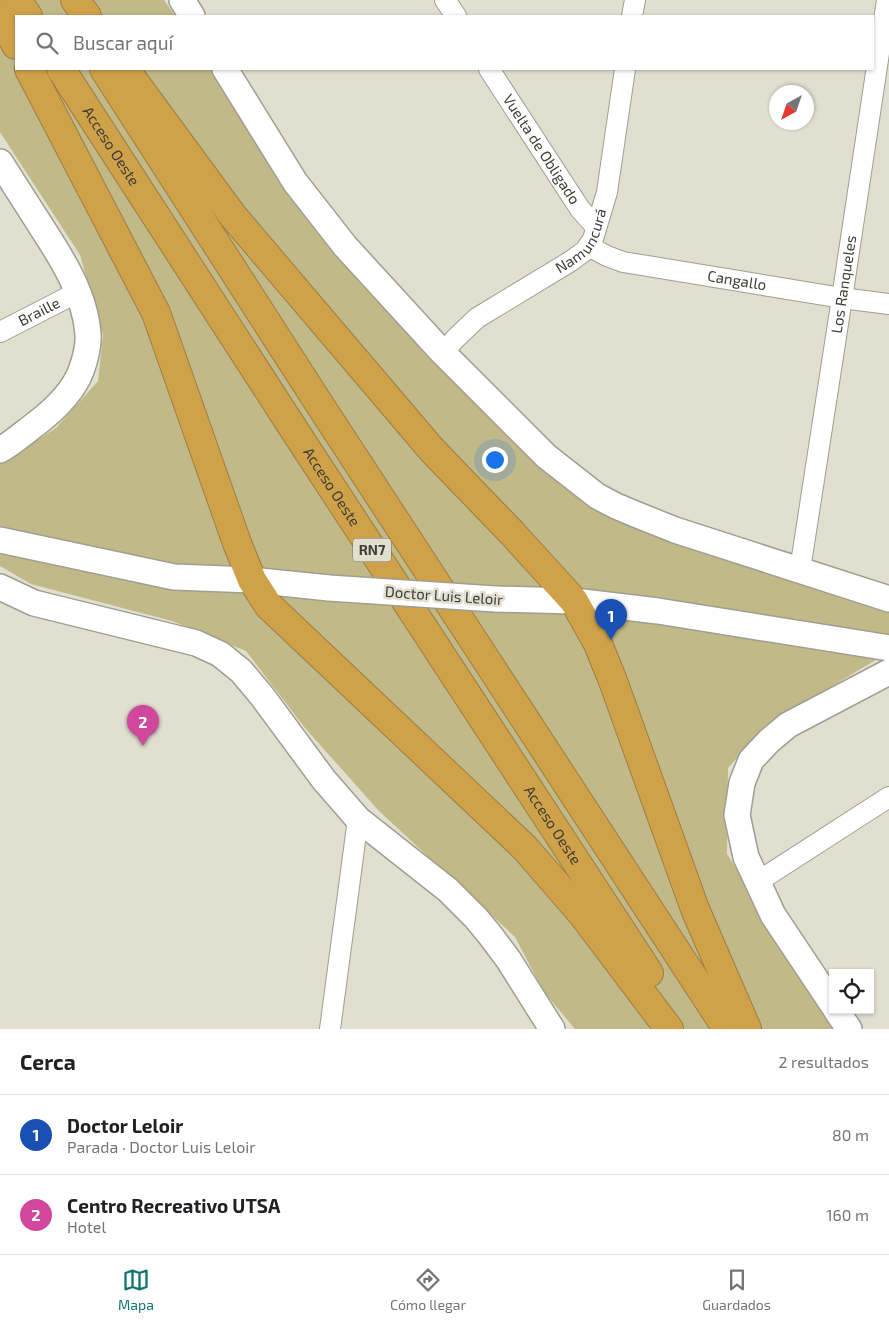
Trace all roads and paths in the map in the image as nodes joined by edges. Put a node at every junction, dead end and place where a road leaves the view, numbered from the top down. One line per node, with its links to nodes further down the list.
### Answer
1 (17, 0): 9 (highway)
2 (60, 0): 10 (highway)
3 (75, 0): 11 (highway)
4 (182, 0): 12 (street)
5 (445, 0): 13 (street)
6 (635, 0): 14 (street)
7 (887, 0): 27 (street, Los Ranqueles)
8 (0, 14): 15 (highway)
9 (27, 15)
10 (69, 15)
11 (86, 15)
12 (191, 15)
13 (455, 15)
14 (632, 15)
15 (15, 43)
16 (30, 70): 34 (highway)
17 (63, 70): 48 (highway, Acceso Oeste / RN7)
18 (105, 70): 49 (highway, RN7)
19 (127, 70): 37 (highway)
20 (226, 70): 30 (street)
21 (491, 70): 24 (street, Vuelta de Obligado)
22 (625, 70): 24 (street, Namuncurá)
23 (0, 162): 26 (street)
24 (596, 227): 25 (street, Namuncurá)
25 (588, 246): 27 (street, Cangallo); 30 (street, Namuncurá)
26 (78, 292): 29 (street, Braille); 31 (street)
27 (842, 298): 28 (street, Cangallo); 33 (street, Los Ranqueles)
28 (889, 304)
29 (0, 332)
30 (443, 353): 33 (street)
31 (0, 450)
32 (0, 540): 34 (street, Doctor Luis Leloir)
33 (800, 570): 36 (street)
34 (252, 580): 37 (street, Doctor Luis Leloir, bridge); 47 (highway)
35 (0, 587): 41 (street)
36 (889, 599)
37 (574, 601): 38 (street, Doctor Luis Leloir); 50 (highway)
38 (889, 648)
39 (889, 672): 42 (street)
40 (889, 797): 42 (street)
41 (358, 819): 45 (street); 46 (street)
42 (757, 882): 43 (street)
43 (829, 999)
44 (839, 1014): 51 (street)
45 (330, 1029)
46 (552, 1029)
47 (669, 1029)
48 (685, 1029)
49 (728, 1029)
50 (747, 1029)
51 (849, 1029)

